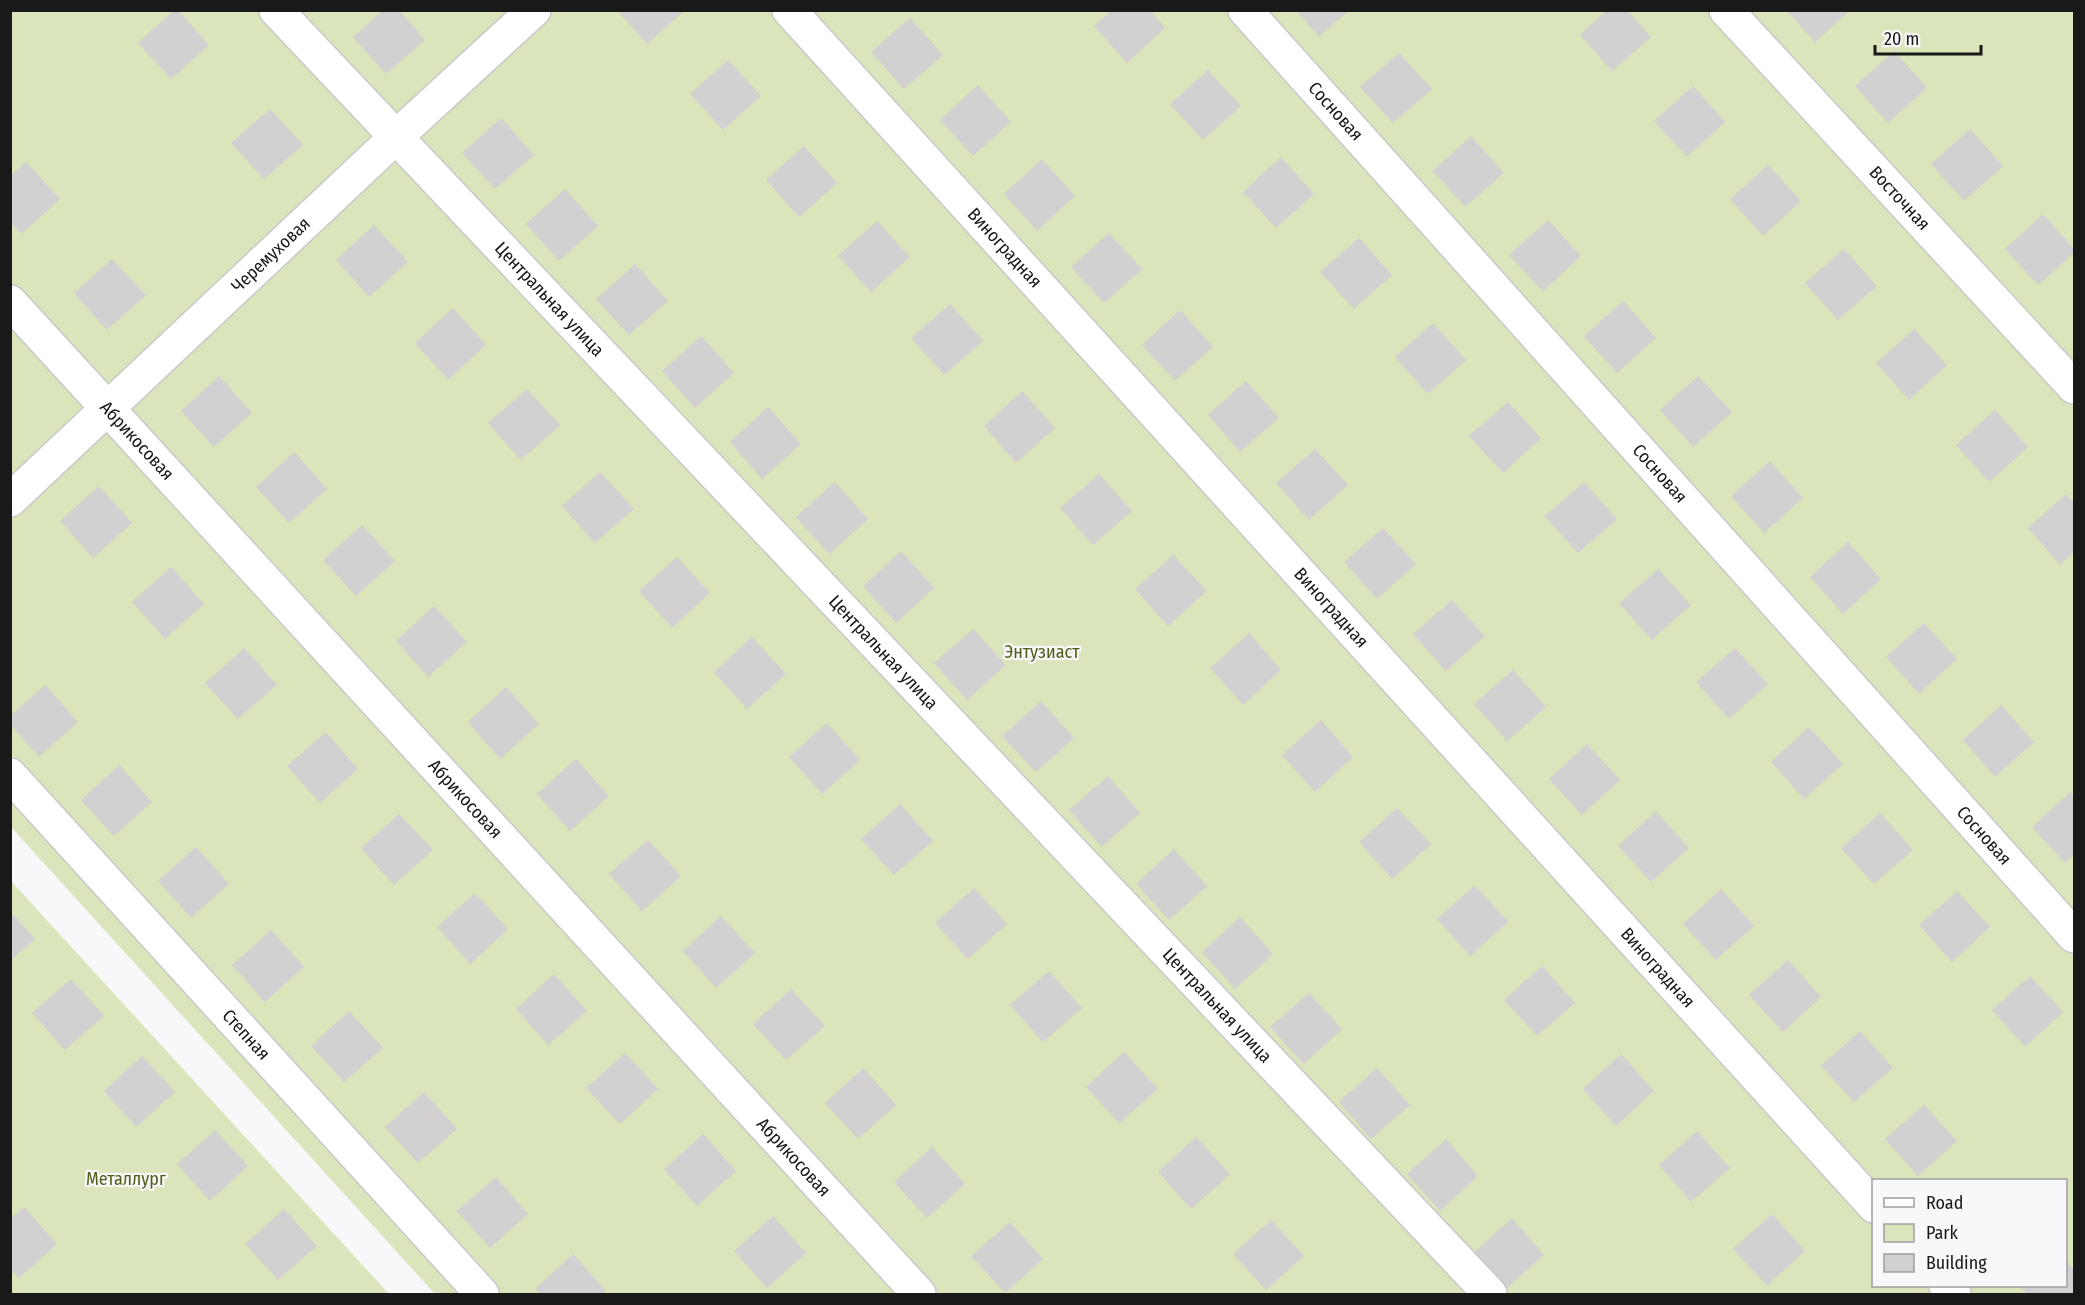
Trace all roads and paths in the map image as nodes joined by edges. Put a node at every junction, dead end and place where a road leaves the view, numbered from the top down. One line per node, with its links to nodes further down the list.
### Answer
1 (276, 10): 6 (street, Центральная улица)
2 (534, 10): 6 (street, Черемуховая)
3 (789, 10): 13 (street, Виноградная)
4 (1245, 10): 12 (street, Сосновая)
5 (1726, 10): 8 (street, Восточная)
6 (396, 137): 9 (street, Черемуховая); 16 (street, Центральная улица)
7 (10, 302): 9 (street, Абрикосовая)
8 (2074, 387)
9 (109, 409): 10 (street, Черемуховая); 15 (street, Абрикосовая)
10 (10, 500)
11 (10, 775): 14 (street, Степная)
12 (2074, 936)
13 (1872, 1204)
14 (482, 1294)
15 (919, 1294)
16 (1490, 1294)

